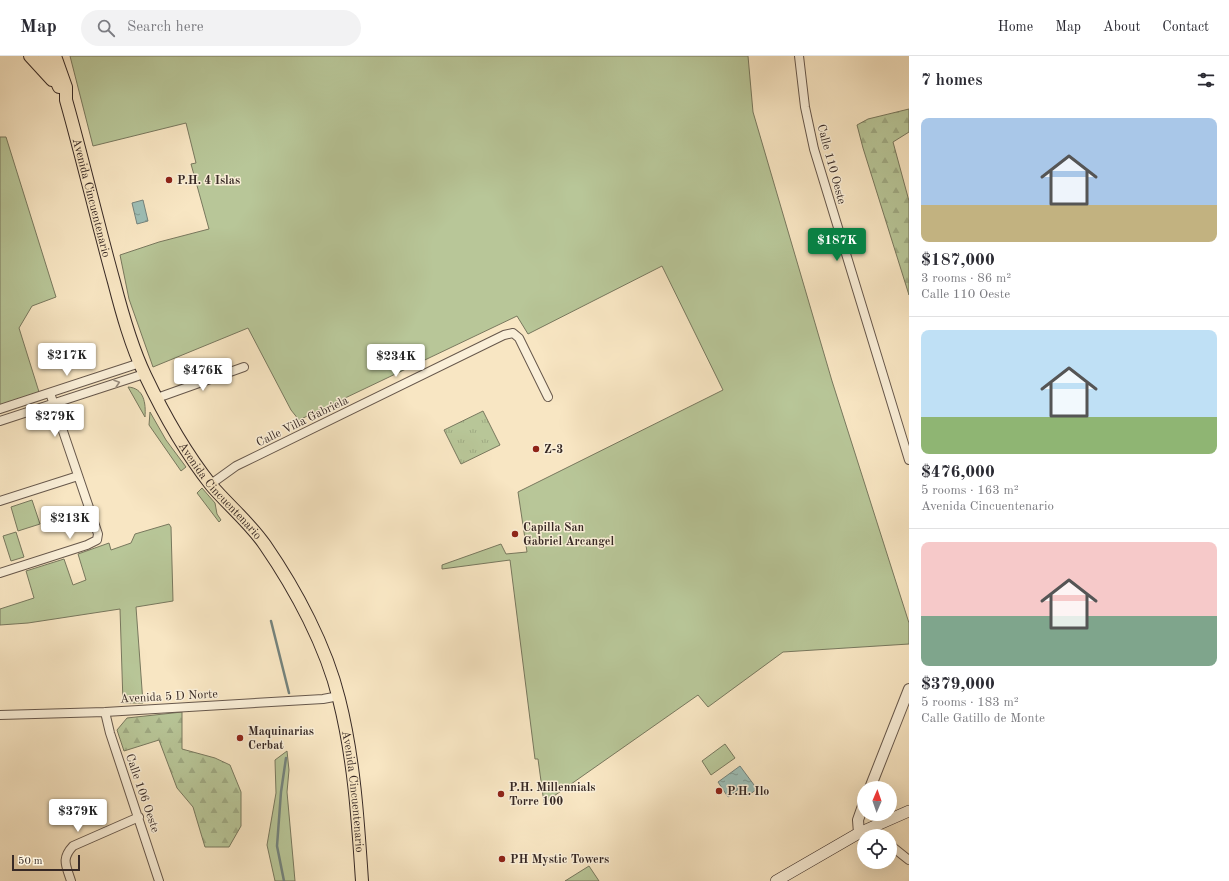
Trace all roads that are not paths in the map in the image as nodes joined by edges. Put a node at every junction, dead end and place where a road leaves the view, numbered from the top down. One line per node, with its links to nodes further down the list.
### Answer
1 (30, 56): 6 (main road)
2 (44, 56): 6 (main road, Avenida Cincuentenario)
3 (55, 56): 6 (main road, Avenida Cincuentenario)
4 (62, 56): 6 (main road)
5 (800, 56): 15 (street, Calle 110 Oeste)
6 (63, 88): 8 (main road, Avenida Cincuentenario)
7 (244, 367): 11 (street)
8 (142, 369): 9 (street); 11 (main road, Avenida Cincuentenario); 12 (street, one-way to 8)
9 (50, 393): 12 (street); 13 (street)
10 (548, 397): 17 (street, Calle Villa Gabriela)
11 (156, 398): 17 (main road, Avenida Cincuentenario)
12 (54, 404): 14 (street); 16 (street)
13 (0, 409)
14 (0, 422)
15 (909, 460)
16 (78, 476): 18 (street); 19 (street)
17 (211, 484): 21 (main road, Avenida Cincuentenario)
18 (0, 501)
19 (0, 573)
20 (909, 689): 24 (street)
21 (339, 696): 22 (street, Avenida 5 D Norte); 31 (main road, Avenida Cincuentenario)
22 (105, 712): 23 (street, Avenida 5 D Norte); 26 (street, Calle 106 Oeste)
23 (0, 715)
24 (873, 781)
25 (909, 811): 27 (main road)
26 (139, 818): 32 (street); 33 (street, Calle 106 Oeste)
27 (872, 828)
28 (857, 834): 34 (main road)
29 (897, 851): 30 (street)
30 (909, 860)
31 (362, 880)
32 (71, 881)
33 (159, 881)
34 (776, 881)

